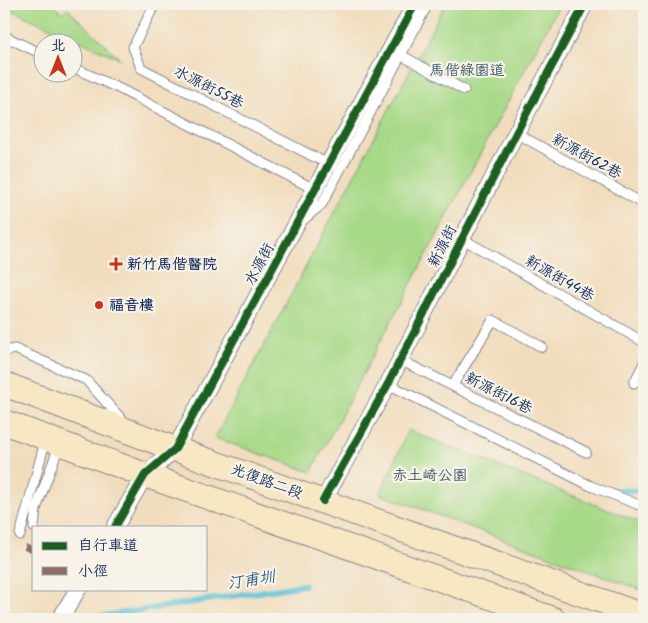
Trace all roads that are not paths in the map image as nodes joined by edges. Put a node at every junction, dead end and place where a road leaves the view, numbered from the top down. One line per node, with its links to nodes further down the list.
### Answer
1 (155, 4): 11 (lane, 水源街55巷)
2 (415, 4): 11 (street, 水源街)
3 (428, 4): 7 (lane)
4 (585, 4): 10 (street, 新源街)
5 (4, 36): 6 (lane)
6 (32, 49)
7 (401, 55): 9 (lane); 14 (lane)
8 (82, 72): 12 (lane)
9 (464, 90)
10 (516, 133): 13 (lane, 新源街62巷); 15 (street, 新源街)
11 (328, 164): 12 (street, 水源街)
12 (314, 190): 14 (street, 水源街)
13 (644, 204)
14 (294, 228): 28 (street, 水源街)
15 (461, 238): 16 (lane, 新源街44巷); 19 (street, 新源街)
16 (644, 342)
17 (542, 347): 24 (lane)
18 (4, 351): 26 (lane)
19 (400, 360): 23 (street, 新源街); 24 (lane, 新源街16巷)
20 (644, 363): 21 (lane)
21 (634, 383)
22 (4, 384): 26 (main road, 光復路二段)
23 (388, 384): 31 (street, 新源街); 32 (lane)
24 (453, 385): 29 (lane, 新源街16巷)
25 (4, 422): 27 (main road)
26 (136, 434): 28 (main road, 光復路二段)
27 (53, 440): 30 (main road); 33 (lane); 35 (lane)
28 (175, 448): 30 (street, 水源街); 31 (main road, 光復路二段)
29 (586, 452)
30 (146, 475): 34 (street, 水源街); 39 (main road)
31 (323, 501): 37 (main road, 光復路二段)
32 (644, 507)
33 (34, 526)
34 (116, 526)
35 (20, 536)
36 (77, 590): 38 (street)
37 (644, 616)
38 (60, 619)
39 (553, 619)

